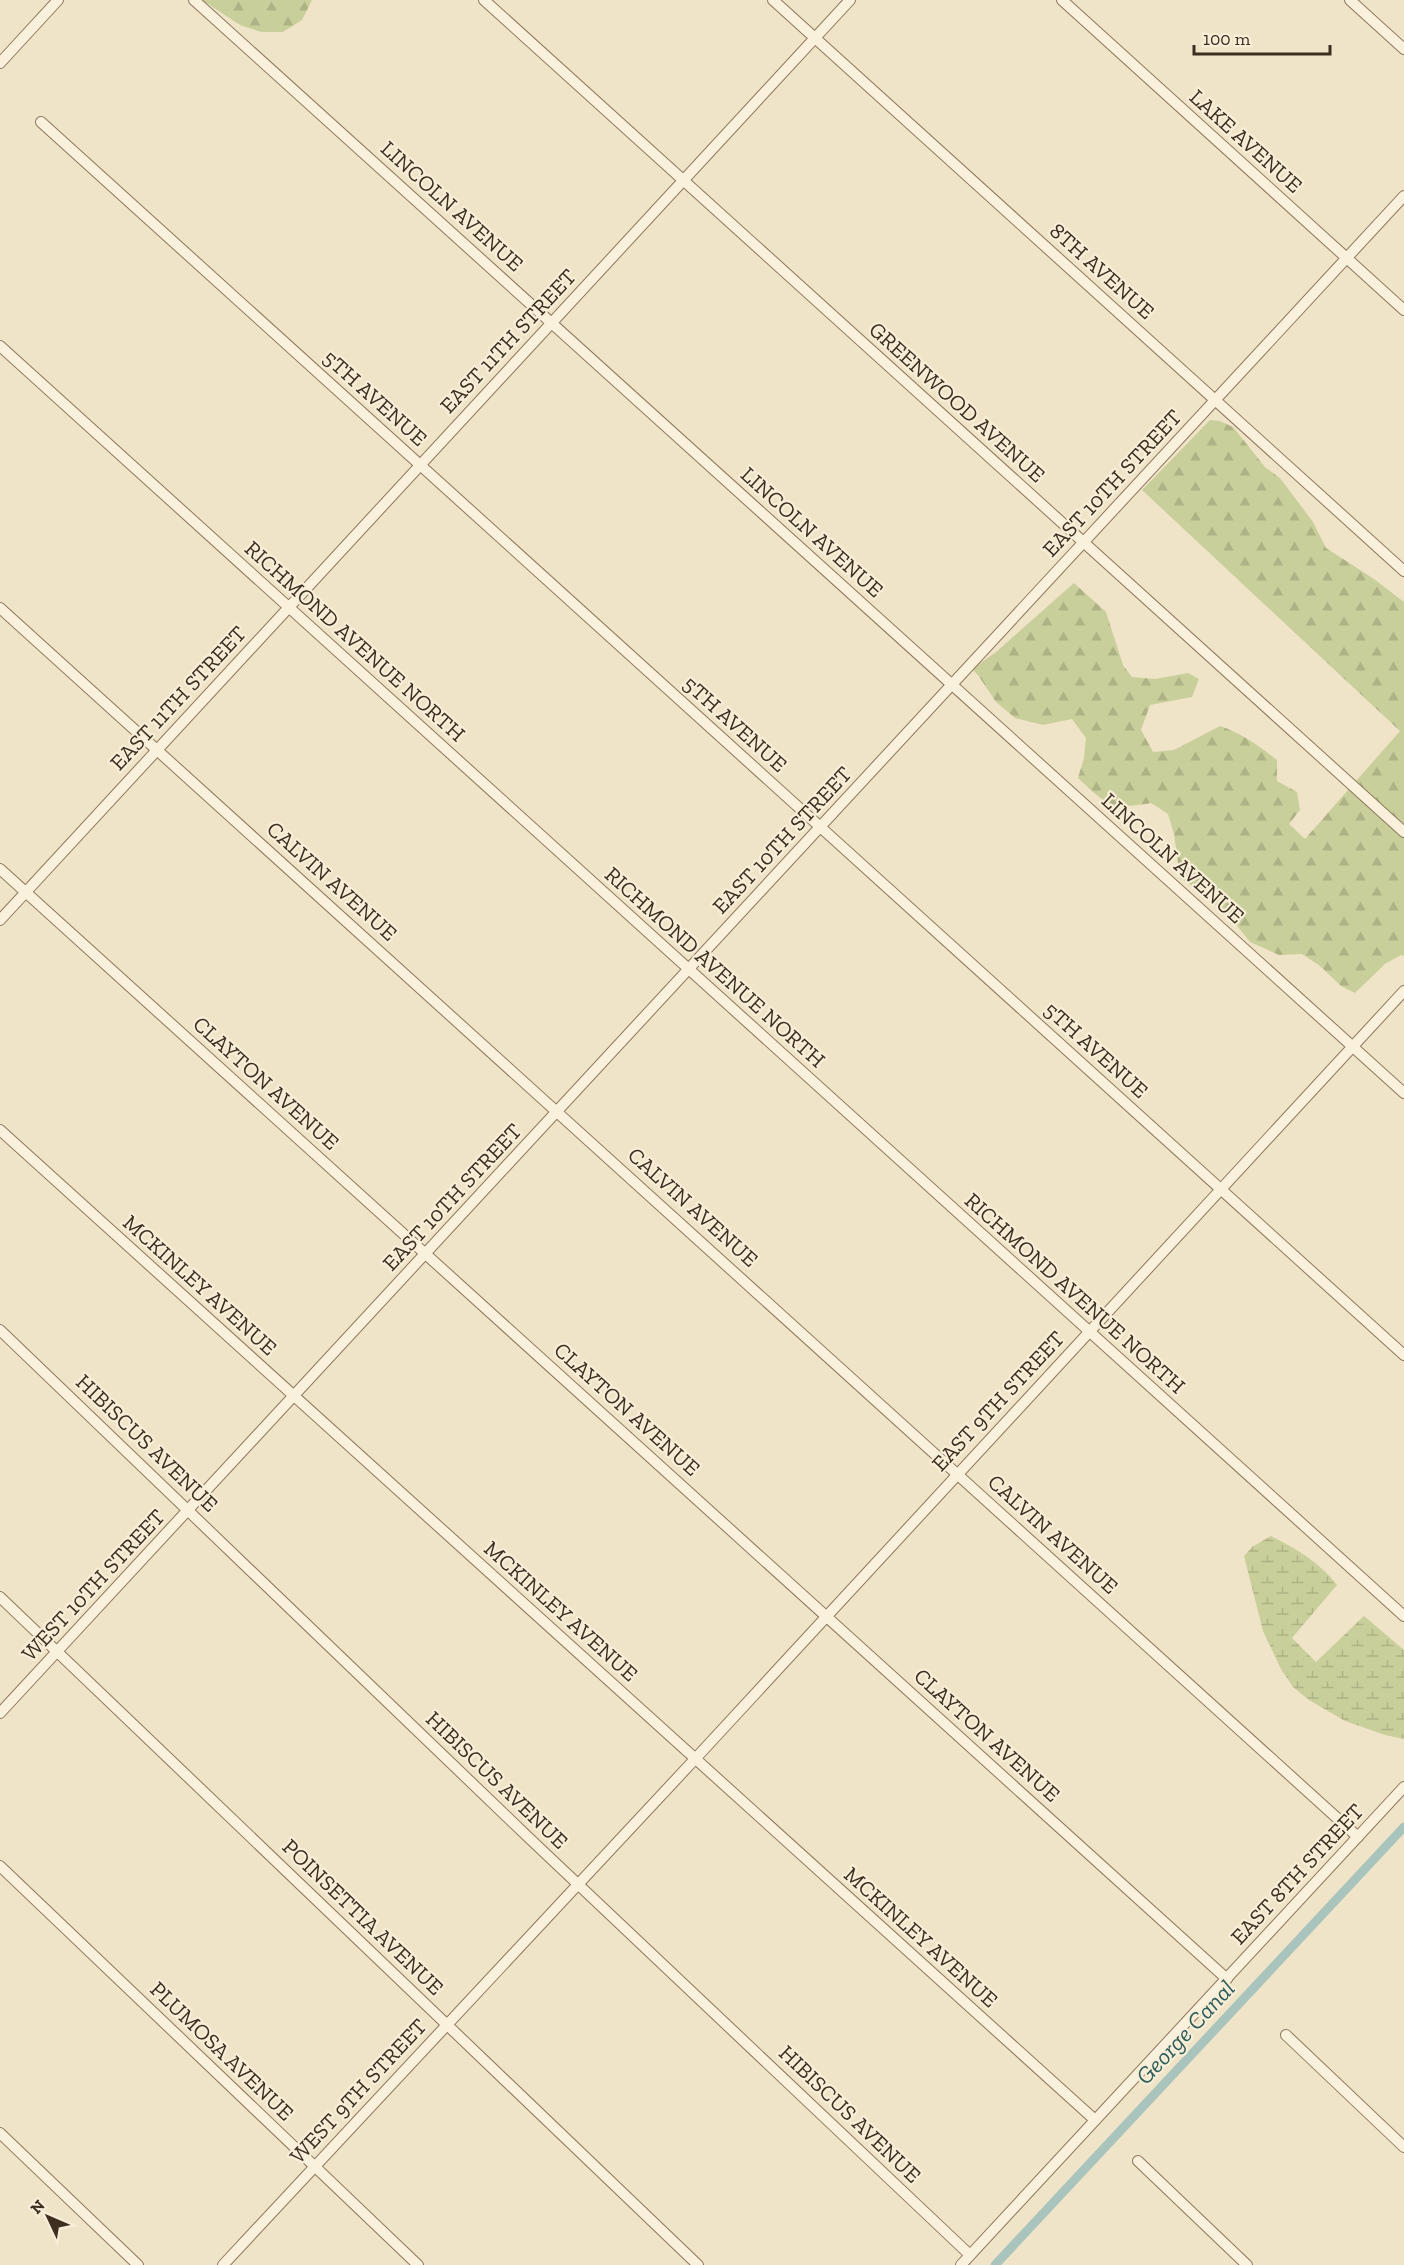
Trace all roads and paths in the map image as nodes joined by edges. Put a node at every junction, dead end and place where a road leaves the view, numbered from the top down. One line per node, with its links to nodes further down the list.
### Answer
1 (58, 0): 10 (street)
2 (194, 0): 16 (street, LINCOLN AVENUE)
3 (484, 0): 12 (street, GREENWOOD AVENUE)
4 (773, 0): 8 (street, 8TH AVENUE)
5 (850, 0): 8 (street, EAST 11TH STREET)
6 (1062, 0): 14 (street, LAKE AVENUE)
7 (1350, 0): 9 (street)
8 (815, 38): 12 (street, EAST 11TH STREET); 18 (street, 8TH AVENUE)
9 (1404, 49)
10 (0, 63)
11 (41, 122): 19 (street, 5TH AVENUE)
12 (683, 180): 16 (street, EAST 11TH STREET); 20 (street, GREENWOOD AVENUE)
13 (1404, 196): 14 (street, EAST 10TH STREET)
14 (1347, 258): 15 (street, LAKE AVENUE); 18 (street, EAST 10TH STREET)
15 (1404, 310)
16 (552, 322): 19 (street, EAST 11TH STREET); 24 (street, LINCOLN AVENUE)
17 (0, 346): 22 (street, RICHMOND AVENUE NORTH)
18 (1215, 400): 20 (street, EAST 10TH STREET); 21 (street, 8TH AVENUE)
19 (421, 465): 22 (street, EAST 11TH STREET); 26 (street, 5TH AVENUE)
20 (1084, 542): 24 (street, EAST 10TH STREET); 27 (street, GREENWOOD AVENUE)
21 (1404, 571)
22 (289, 607): 25 (street, EAST 11TH STREET); 31 (street, RICHMOND AVENUE NORTH)
23 (0, 608): 25 (street, CALVIN AVENUE)
24 (952, 684): 26 (street, EAST 10TH STREET); 33 (street, LINCOLN AVENUE)
25 (157, 750): 29 (street, EAST 11TH STREET); 35 (street, CALVIN AVENUE)
26 (820, 828): 31 (street, EAST 10TH STREET); 37 (street, 5TH AVENUE)
27 (1404, 832)
28 (0, 869): 29 (street, CLAYTON AVENUE)
29 (26, 892): 30 (street, EAST 11TH STREET); 38 (street, CLAYTON AVENUE)
30 (0, 920)
31 (689, 970): 35 (street, EAST 10TH STREET); 40 (street, RICHMOND AVENUE NORTH)
32 (1404, 991): 33 (street, EAST 9TH STREET)
33 (1353, 1047): 34 (street, LINCOLN AVENUE); 37 (street, EAST 9TH STREET)
34 (1404, 1094)
35 (557, 1111): 38 (street, EAST 10TH STREET); 43 (street, CALVIN AVENUE)
36 (0, 1130): 42 (street, MCKINLEY AVENUE)
37 (1221, 1189): 40 (street, EAST 9TH STREET); 41 (street, 5TH AVENUE)
38 (426, 1254): 42 (street, EAST 10TH STREET); 46 (street, CLAYTON AVENUE)
39 (0, 1330): 44 (street, HIBISCUS AVENUE)
40 (1090, 1332): 43 (street, EAST 9TH STREET); 47 (street, RICHMOND AVENUE NORTH)
41 (1404, 1355)
42 (294, 1397): 44 (street, EAST 10TH STREET); 50 (street, MCKINLEY AVENUE)
43 (958, 1474): 46 (street, EAST 9TH STREET); 52 (street, CALVIN AVENUE)
44 (189, 1511): 48 (street, WEST 10TH STREET); 54 (street, HIBISCUS AVENUE)
45 (0, 1597): 48 (street, POINSETTIA AVENUE)
46 (826, 1616): 50 (street, EAST 9TH STREET); 55 (street, CLAYTON AVENUE)
47 (1404, 1616)
48 (57, 1652): 49 (street, WEST 10TH STREET); 56 (street, POINSETTIA AVENUE)
49 (0, 1713)
50 (695, 1759): 54 (street, WEST 9TH STREET); 58 (street, MCKINLEY AVENUE)
51 (1404, 1787): 52 (street, EAST 8TH STREET)
52 (1358, 1837): 55 (street, EAST 8TH STREET)
53 (0, 1866): 62 (street, PLUMOSA AVENUE)
54 (579, 1884): 56 (street, WEST 9TH STREET); 63 (street, HIBISCUS AVENUE)
55 (1227, 1978): 58 (street, EAST 8TH STREET)
56 (447, 2024): 62 (street, WEST 9TH STREET); 67 (street, POINSETTIA AVENUE)
57 (1286, 2035): 60 (street)
58 (1095, 2120): 63 (street, EAST 8TH STREET)
59 (0, 2133): 64 (street)
60 (1404, 2146)
61 (1138, 2161): 69 (street)
62 (315, 2167): 65 (street, WEST 9TH STREET); 66 (street, PLUMOSA AVENUE)
63 (970, 2255): 68 (street, EAST 8TH STREET)
64 (138, 2265)
65 (223, 2265)
66 (418, 2265)
67 (698, 2265)
68 (961, 2265)
69 (1247, 2265)

